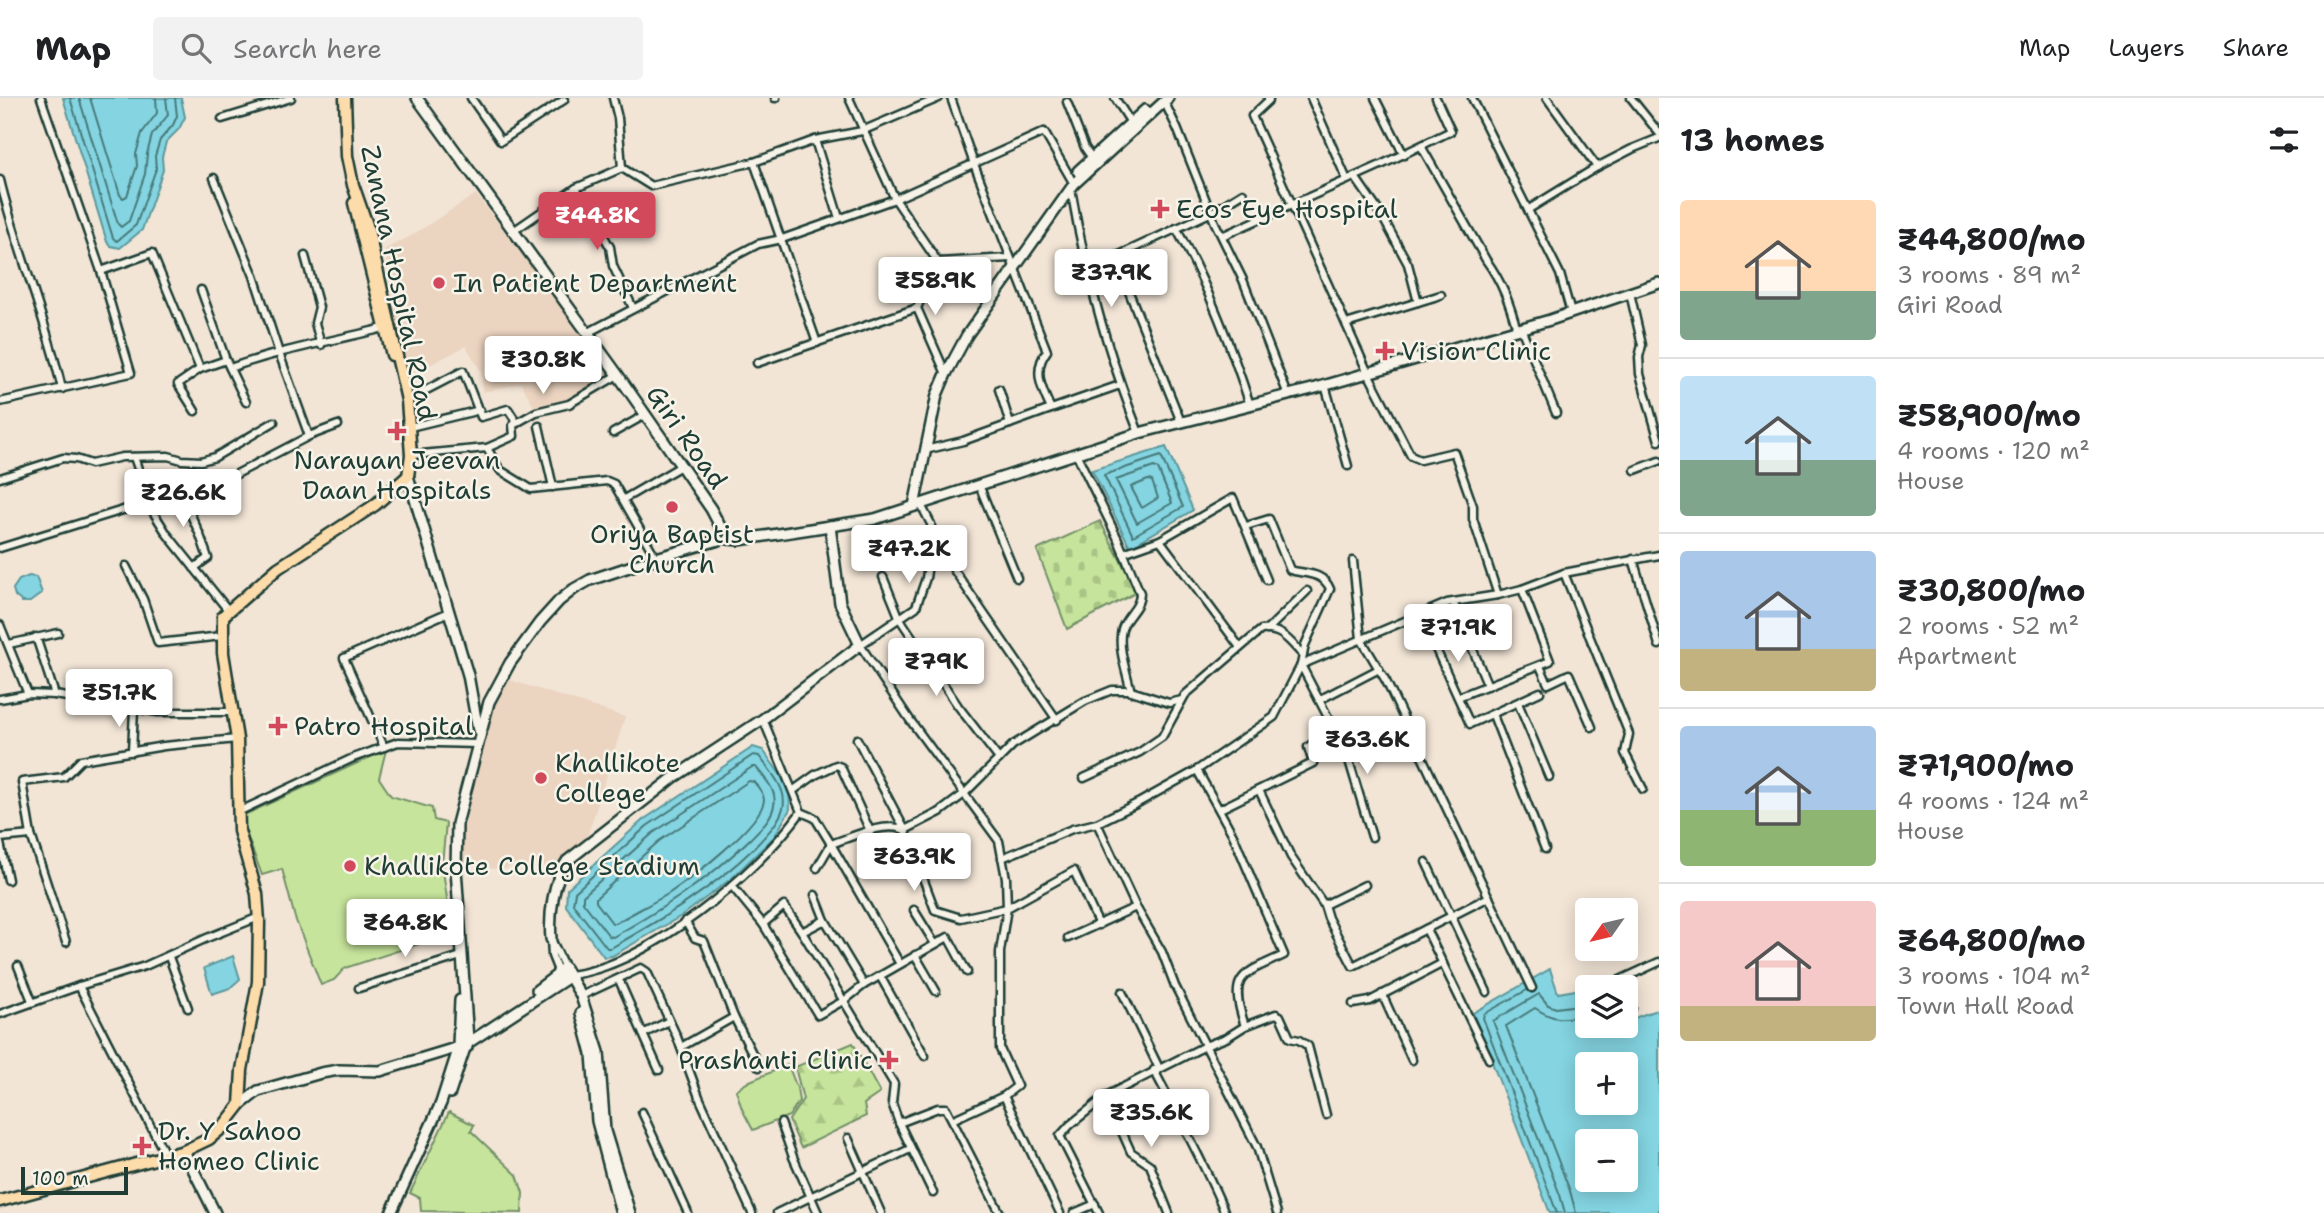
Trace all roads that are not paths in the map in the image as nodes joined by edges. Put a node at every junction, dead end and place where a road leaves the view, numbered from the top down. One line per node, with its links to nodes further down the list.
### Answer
1 (41, 98): 56 (street)
2 (292, 98): 19 (street)
3 (339, 98): 66 (main road)
4 (345, 98): 84 (main road, Zanana Hospital Road)
5 (417, 98): 48 (main road, Giri Road)
6 (471, 98): 21 (street)
7 (613, 98): 34 (street)
8 (849, 98): 25 (street)
9 (939, 98): 25 (street)
10 (951, 98): 32 (street)
11 (1115, 98): 24 (street)
12 (1268, 98): 43 (street)
13 (1311, 98): 38 (street)
14 (1375, 98): 29 (street)
15 (1436, 98): 28 (street)
16 (1472, 98): 44 (street)
17 (1547, 98): 33 (street)
18 (1631, 98): 26 (street)
19 (278, 99): 23 (street)
20 (1164, 99): 24 (main road); 45 (street)
21 (564, 100)
22 (1067, 102): 30 (street)
23 (222, 119)
24 (1133, 125): 30 (main road)
25 (862, 131): 27 (street); 42 (street)
26 (1659, 136): 33 (street)
27 (815, 140): 31 (street); 46 (street)
28 (1421, 146): 29 (street); 67 (street)
29 (1404, 155): 35 (street)
30 (1093, 160): 39 (main road)
31 (754, 162): 34 (street); 50 (street)
32 (974, 164): 39 (street); 42 (street); 54 (street)
33 (1597, 167): 44 (street)
34 (622, 168): 40 (street)
35 (1355, 177): 38 (street); 61 (street)
36 (214, 178): 71 (street)
37 (0, 180): 81 (street)
38 (1347, 180): 43 (street)
39 (1072, 184): 54 (main road); 55 (street)
40 (576, 188): 48 (street); 62 (street)
41 (1243, 193): 45 (street)
42 (895, 199): 46 (street); 53 (street)
43 (1293, 204): 49 (street); 65 (street)
44 (1529, 209): 64 (street)
45 (1212, 212): 47 (street); 49 (street)
46 (839, 218): 50 (street)
47 (1176, 228): 52 (street); 87 (street)
48 (512, 232): 68 (main road, Giri Road)
49 (1222, 236): 83 (street)
50 (782, 239): 62 (street); 69 (street)
51 (305, 256): 70 (street)
52 (1115, 257): 55 (street); 94 (street)
53 (938, 262): 54 (street); 63 (street)
54 (1012, 264): 76 (main road); 88 (street)
55 (1087, 270): 79 (street)
56 (101, 271): 75 (street); 81 (street)
57 (1659, 283): 59 (main road)
58 (201, 290): 72 (street)
59 (1630, 293): 64 (main road); 103 (street)
60 (1441, 295): 61 (street)
61 (1418, 302): 65 (street)
62 (633, 307): 68 (street)
63 (917, 308): 69 (street); 76 (street)
64 (1571, 313): 67 (main road)
65 (1346, 324): 77 (street)
66 (384, 328): 70 (street); 108 (main road)
67 (1519, 329): 77 (main road); 91 (street)
68 (587, 333): 78 (main road, Giri Road)
69 (817, 343): 73 (street)
70 (321, 345): 71 (street)
71 (279, 354): 74 (street); 102 (street)
72 (226, 360): 74 (street); 75 (street)
73 (757, 363)
74 (230, 368): 86 (street)
75 (200, 369): 90 (street)
76 (945, 372): 105 (main road); 119 (main road)
77 (1368, 373): 80 (main road); 140 (street)
78 (618, 375): 92 (main road, Giri Road); 95 (street)
79 (1120, 385): 88 (street); 101 (street)
80 (1325, 385): 83 (main road); 111 (street)
81 (62, 389): 85 (street)
82 (999, 389): 96 (street)
83 (1288, 395): 87 (main road)
84 (407, 400): 89 (street); 99 (main road, Zanana Hospital Road)
85 (0, 402)
86 (246, 402)
87 (1250, 405): 94 (main road)
88 (1051, 409): 96 (street)
89 (480, 410): 95 (street); 99 (street)
90 (195, 411)
91 (1556, 412)
92 (645, 415): 100 (street); 110 (main road, Giri Road)
93 (274, 422): 107 (street)
94 (1181, 422): 101 (main road)
95 (517, 423): 104 (street)
96 (1010, 424): 105 (street)
97 (338, 425): 102 (street)
98 (539, 426): 116 (street)
99 (410, 427): 108 (main road, Zanana Hospital Road)
100 (613, 433)
101 (1139, 433): 106 (main road)
102 (309, 436): 117 (street)
103 (1659, 442)
104 (487, 448): 108 (street); 116 (street)
105 (925, 450): 119 (main road)
106 (1076, 453): 115 (main road); 127 (street)
107 (134, 457): 114 (street); 120 (street)
108 (409, 459): 113 (main road, Zanana Hospital Road)
109 (1659, 461): 112 (street)
110 (681, 466): 118 (street); 123 (main road, Giri Road)
111 (1348, 466)
112 (1635, 470)
113 (408, 476): 142 (main road); 143 (main road)
114 (0, 478)
115 (979, 485): 119 (main road); 136 (street)
116 (553, 487): 118 (street)
117 (181, 493): 120 (street); 133 (street)
118 (624, 499): 129 (street)
119 (914, 506): 121 (main road); 124 (street)
120 (152, 510): 126 (street); 133 (street)
121 (830, 526): 123 (main road); 153 (main road)
122 (1246, 526): 125 (street); 137 (street); 156 (street)
123 (723, 537): 129 (main road)
124 (932, 538): 145 (street); 176 (street)
125 (1160, 540): 127 (street); 155 (street)
126 (0, 548)
127 (1123, 553): 161 (street)
128 (1659, 555): 130 (street)
129 (656, 558): 170 (main road)
130 (1633, 559): 134 (street); 154 (street)
131 (1353, 561): 151 (street)
132 (126, 566): 149 (street)
133 (194, 568): 142 (street)
134 (1564, 573): 138 (street); 188 (street)
135 (883, 577): 145 (street)
136 (1017, 578)
137 (1267, 580)
138 (1522, 589): 140 (street); 158 (street)
139 (1307, 591): 147 (street)
140 (1498, 595): 141 (street)
141 (1453, 602): 144 (street); 160 (street)
142 (228, 610): 149 (main road)
143 (449, 612): 169 (main road); 182 (street)
144 (1420, 614): 151 (street); 165 (street)
145 (900, 619): 153 (street); 184 (street)
146 (0, 625): 152 (street)
147 (1267, 630): 155 (street); 156 (street)
148 (58, 633): 150 (street)
149 (222, 636): 173 (main road)
150 (36, 637): 152 (street); 164 (street)
151 (1361, 640): 157 (street); 159 (street)
152 (9, 644): 163 (street)
153 (860, 645): 175 (main road); 191 (street)
154 (1659, 645)
155 (1239, 646): 167 (street)
156 (1303, 655): 157 (street)
157 (1301, 665): 168 (street); 185 (street)
158 (1540, 666): 160 (street); 177 (street)
159 (1379, 668): 168 (street); 211 (street)
160 (1488, 686): 165 (street)
161 (1131, 692): 167 (street); 176 (street)
162 (1539, 692): 171 (street)
163 (28, 694): 164 (street); 166 (street)
164 (55, 695): 172 (street)
165 (1458, 697): 174 (street)
166 (0, 699)
167 (1182, 700): 187 (street)
168 (1319, 700): 178 (street)
169 (474, 701): 170 (main road); 181 (main road)
170 (489, 702): 181 (main road)
171 (1518, 703): 174 (street); 186 (street)
172 (134, 709): 173 (street); 183 (street)
173 (235, 712): 179 (main road)
174 (1493, 715): 203 (street)
175 (763, 719): 189 (street); 224 (main road)
176 (1057, 720): 184 (street)
177 (1592, 727)
178 (1332, 729): 190 (street); 199 (street)
179 (237, 739): 183 (street); 193 (main road)
180 (857, 739): 196 (street)
181 (478, 740): 182 (street); 229 (main road)
182 (384, 747): 193 (street)
183 (132, 752): 198 (street)
184 (999, 759): 191 (street)
185 (1197, 770): 192 (street); 195 (street)
186 (1549, 777)
187 (1084, 778)
188 (1643, 789)
189 (794, 790): 194 (street); 197 (street)
190 (1259, 790): 192 (street); 212 (street)
191 (964, 794): 196 (street); 204 (street)
192 (1220, 809): 256 (street)
193 (239, 812): 216 (main road)
194 (802, 812): 202 (street); 209 (street)
195 (1097, 823): 204 (street); 213 (street)
196 (905, 830): 197 (street); 214 (street)
197 (870, 831): 202 (street)
198 (30, 835): 200 (street); 226 (street)
199 (1372, 837)
200 (0, 838)
201 (0, 844): 207 (street)
202 (831, 844): 206 (street); 233 (street)
203 (1545, 849)
204 (1002, 858): 214 (street)
205 (1426, 862): 217 (street)
206 (817, 869)
207 (8, 880)
208 (1365, 885): 212 (street)
209 (732, 886): 219 (street); 220 (street)
210 (815, 895): 218 (street)
211 (1489, 897): 217 (street); 243 (street)
212 (1324, 905): 222 (street)
213 (1136, 907): 221 (street); 259 (street)
214 (1007, 908): 221 (street); 267 (street)
215 (914, 909): 227 (street)
216 (259, 917): 230 (street); 269 (main road)
217 (1450, 917): 222 (street); 246 (street)
218 (825, 920): 223 (street); 240 (street)
219 (685, 921): 236 (street); 254 (street)
220 (762, 924): 223 (street); 249 (street)
221 (1100, 925): 225 (street)
222 (1426, 929): 232 (street)
223 (802, 932): 249 (street)
224 (551, 939): 236 (street)
225 (1068, 939)
226 (66, 942)
227 (935, 944): 228 (street); 235 (street)
228 (915, 955): 233 (street); 244 (street)
229 (461, 956): 242 (street); 258 (main road)
230 (169, 957): 241 (street); 252 (street)
231 (1659, 962): 237 (street)
232 (1443, 963): 247 (street); 262 (street)
233 (900, 964): 238 (street)
234 (18, 966): 250 (street)
235 (967, 972)
236 (563, 975): 248 (main road); 258 (main road); 287 (main road)
237 (1631, 975)
238 (880, 976): 240 (street); 261 (street)
239 (619, 980): 248 (street); 255 (street); 257 (street)
240 (864, 985): 249 (street)
241 (79, 986): 250 (street); 278 (street)
242 (359, 988)
243 (1532, 988)
244 (936, 991)
245 (1122, 992): 265 (street)
246 (1487, 992)
247 (1382, 994): 251 (street); 263 (street)
248 (581, 996): 288 (main road)
249 (845, 1000): 274 (street)
250 (32, 1001): 253 (street)
251 (1353, 1004)
252 (188, 1008)
253 (0, 1014)
254 (734, 1017): 260 (street); 264 (street)
255 (669, 1021): 257 (street); 260 (street)
256 (1245, 1026): 259 (street); 271 (street)
257 (643, 1034): 266 (street)
258 (464, 1043): 269 (main road); 285 (main road); 286 (main road)
259 (1205, 1046): 265 (street); 300 (street)
260 (681, 1047): 290 (street)
261 (925, 1056)
262 (1489, 1059)
263 (1412, 1060)
264 (759, 1067)
265 (1156, 1069): 268 (street); 299 (street)
266 (659, 1070)
267 (1004, 1096): 272 (street); 295 (street)
268 (1106, 1096): 283 (street); 298 (street)
269 (240, 1105): 277 (main road)
270 (642, 1112): 289 (street)
271 (1326, 1115)
272 (954, 1119): 274 (street); 294 (street)
273 (781, 1123): 281 (street)
274 (898, 1123): 276 (street)
275 (848, 1138): 279 (street)
276 (910, 1149): 279 (street); 280 (street)
277 (184, 1151): 278 (main road); 284 (main road)
278 (166, 1156): 282 (main road)
279 (863, 1173): 281 (street); 293 (street)
280 (933, 1193)
281 (810, 1197): 291 (street); 292 (street)
282 (0, 1201)
283 (1095, 1204): 296 (street); 297 (street)
284 (215, 1213)
285 (391, 1213)
286 (397, 1213)
287 (621, 1213)
288 (629, 1213)
289 (688, 1213)
290 (752, 1213)
291 (777, 1213)
292 (818, 1213)
293 (881, 1213)
294 (1000, 1213)
295 (1060, 1213)
296 (1074, 1213)
297 (1099, 1213)
298 (1169, 1213)
299 (1225, 1213)
300 (1277, 1213)

